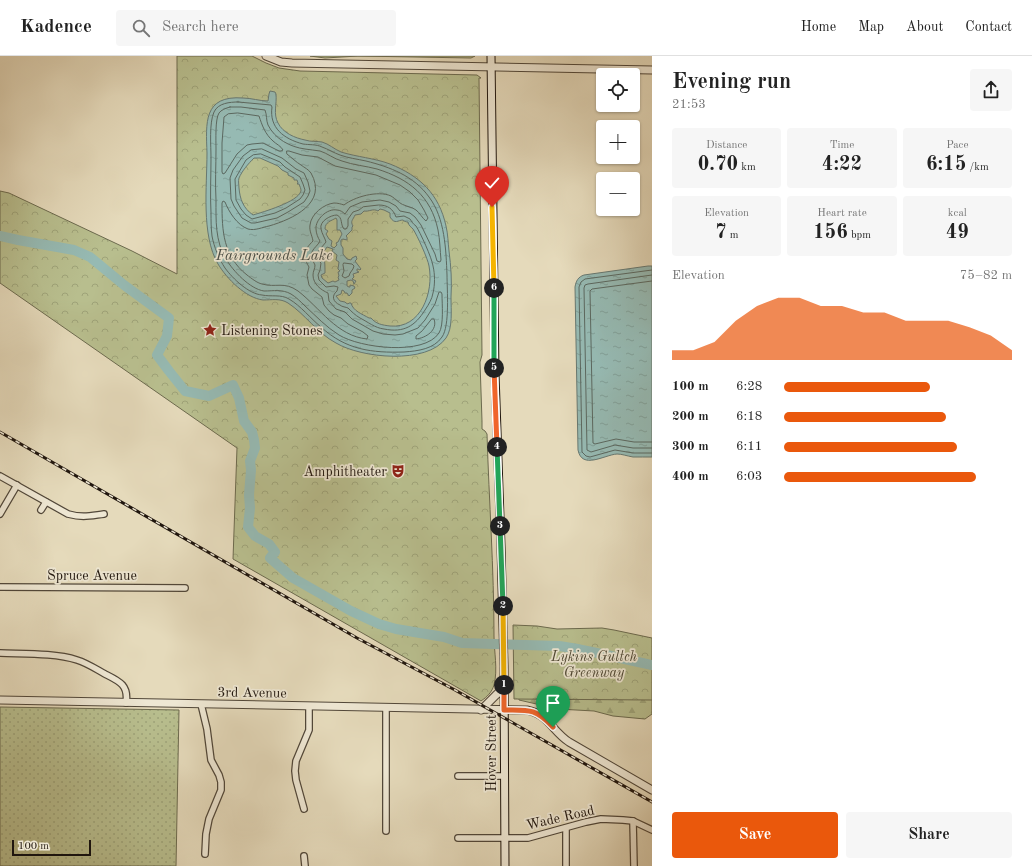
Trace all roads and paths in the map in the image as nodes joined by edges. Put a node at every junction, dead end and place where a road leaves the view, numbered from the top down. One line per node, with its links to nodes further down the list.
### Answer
1 (266, 56): 3 (street)
2 (491, 56): 3 (street, Hover Street)
3 (491, 67): 4 (street); 14 (street, Hover Street)
4 (652, 70)
5 (0, 476): 6 (street)
6 (17, 486): 7 (street); 9 (street)
7 (46, 502): 8 (street); 10 (street)
8 (41, 510)
9 (0, 514)
10 (104, 514)
11 (0, 587): 12 (street, Spruce Avenue)
12 (185, 588)
13 (0, 653): 16 (street)
14 (504, 688): 20 (street); 21 (street, Hover Street)
15 (0, 700): 16 (street, 3rd Avenue)
16 (126, 703): 17 (street, 3rd Avenue)
17 (201, 704): 18 (street, 3rd Avenue); 32 (street)
18 (309, 706): 19 (street, 3rd Avenue); 25 (street)
19 (386, 707): 20 (street, 3rd Avenue); 29 (street)
20 (481, 710): 21 (street, 3rd Avenue)
21 (504, 710): 23 (street, Hover Street); 24 (street, 3rd Avenue)
22 (458, 776): 23 (street)
23 (504, 776): 31 (street, Hover Street)
24 (652, 790)
25 (304, 809)
26 (633, 821): 27 (street, Wade Road); 28 (street); 37 (street)
27 (566, 828): 31 (street, Wade Road); 36 (street)
28 (652, 830)
29 (386, 831)
30 (458, 838): 31 (street, Wade Road)
31 (505, 838): 35 (street, Hover Street)
32 (205, 854)
33 (304, 856): 34 (street)
34 (304, 866)
35 (505, 866)
36 (566, 866)
37 (634, 866)

